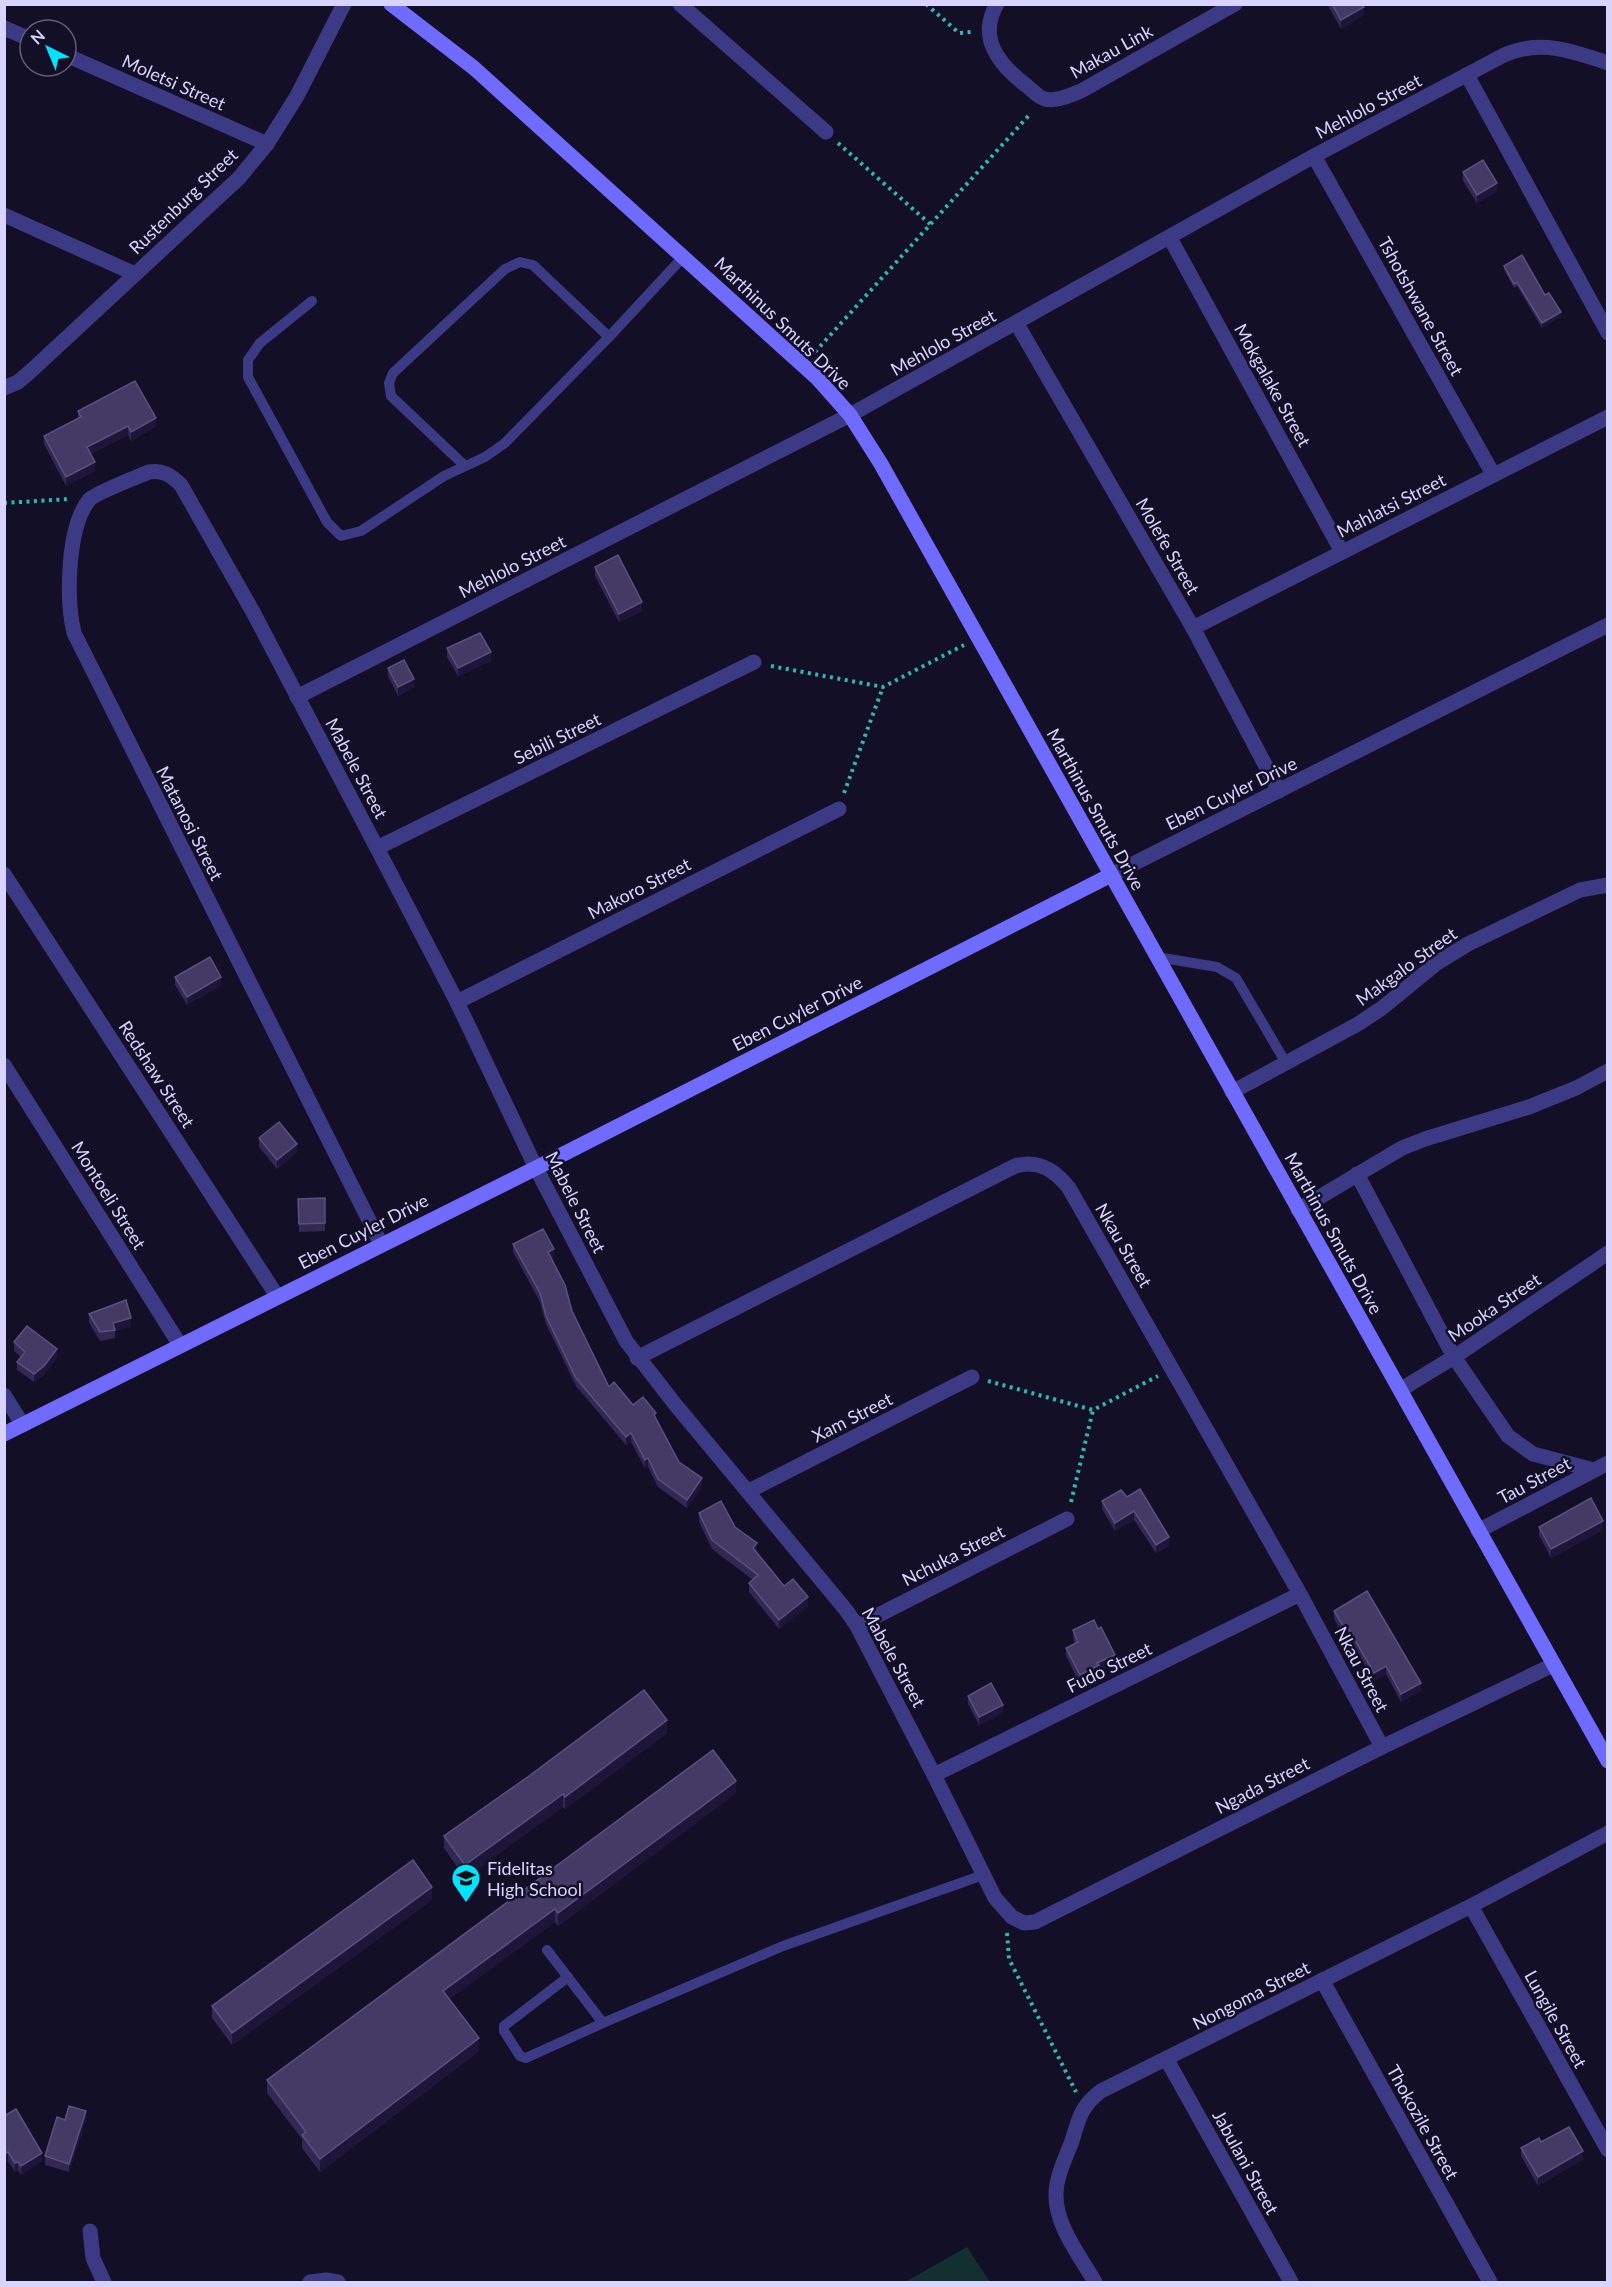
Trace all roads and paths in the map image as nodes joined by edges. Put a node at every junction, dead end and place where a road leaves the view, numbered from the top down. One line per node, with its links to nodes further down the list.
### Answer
1 (344, 4): 15 (street, Rustenburg Street)
2 (391, 4): 20 (street, Marthinus Smuts Drive)
3 (680, 4): 14 (street)
4 (926, 4): 8 (path)
5 (997, 4): 8 (street)
6 (1235, 4): 13 (street, Makau Link)
7 (4, 28): 9 (street)
8 (988, 30): 13 (street)
9 (18, 34)
10 (78, 60): 15 (street, Moletsi Street)
11 (1608, 63): 12 (street, Mehlolo Street)
12 (1467, 75): 16 (street, Mehlolo Street); 24 (street)
13 (1044, 99): 18 (path)
14 (826, 132): 18 (path)
15 (267, 144): 21 (street, Rustenburg Street)
16 (1314, 156): 19 (street, Mehlolo Street); 31 (street, Tshotshwane Street)
17 (4, 215): 21 (street)
18 (930, 224): 26 (path)
19 (1170, 238): 23 (street, Mehlolo Street); 34 (street, Mokgalake Street)
20 (684, 256): 25 (lane); 26 (street, Marthinus Smuts Drive)
21 (135, 274): 27 (street, Rustenburg Street)
22 (312, 301): 30 (lane)
23 (1017, 324): 28 (street, Mehlolo Street); 36 (street, Molefe Street)
24 (1608, 333)
25 (609, 337): 30 (lane); 30 (lane)
26 (803, 365): 28 (street, Marthinus Smuts Drive)
27 (4, 388)
28 (850, 415): 37 (street, Marthinus Smuts Drive); 40 (street, Mehlolo Street)
29 (1608, 417): 31 (street, Mahlatsi Street)
30 (465, 466)
31 (1493, 474): 34 (street, Mahlatsi Street)
32 (90, 498): 33 (path); 40 (street, Mabele Street); 56 (street, Matanosi Street)
33 (4, 503)
34 (1342, 552): 36 (street, Mahlatsi Street)
35 (1608, 626): 41 (street, Eben Cuyler Drive)
36 (1193, 628): 41 (street, Molefe Street)
37 (978, 638): 39 (path); 45 (street, Marthinus Smuts Drive)
38 (754, 662): 39 (path); 43 (street, Sebili Street)
39 (884, 687): 42 (path)
40 (297, 697): 43 (street, Mabele Street)
41 (1279, 791): 45 (street, Eben Cuyler Drive)
42 (839, 809): 48 (street, Makoro Street)
43 (377, 848): 48 (street, Mabele Street)
44 (4, 874): 58 (street, Redshaw Street)
45 (1111, 875): 47 (street, Marthinus Smuts Drive); 53 (street, Eben Cuyler Drive)
46 (1608, 885): 49 (street, Makgalo Street)
47 (1157, 957): 49 (lane); 52 (street, Marthinus Smuts Drive)
48 (457, 1002): 53 (street, Mabele Street)
49 (1286, 1063): 52 (street, Makgalo Street)
50 (4, 1065): 59 (street, Montoeli Street)
51 (1608, 1071): 54 (street)
52 (1232, 1092): 55 (street, Marthinus Smuts Drive)
53 (536, 1168): 56 (street, Eben Cuyler Drive); 61 (street, Mabele Street)
54 (1357, 1174): 55 (street); 60 (street)
55 (1298, 1210): 64 (street, Marthinus Smuts Drive)
56 (381, 1244): 58 (street, Eben Cuyler Drive)
57 (1608, 1253): 60 (street, Mooka Street)
58 (277, 1296): 59 (street, Eben Cuyler Drive)
59 (180, 1345): 67 (street, Eben Cuyler Drive)
60 (1454, 1357): 64 (street, Mooka Street); 69 (street)
61 (637, 1358): 62 (street, Nkau Street); 70 (street, Mabele Street)
62 (1172, 1368): 66 (path); 73 (street, Nkau Street)
63 (972, 1377): 66 (path); 70 (street, Xam Street)
64 (1400, 1390): 72 (street, Marthinus Smuts Drive)
65 (4, 1395): 67 (street)
66 (1093, 1410): 71 (path)
67 (23, 1425): 68 (street, Eben Cuyler Drive)
68 (4, 1434)
69 (1601, 1466): 72 (street, Tau Street)
70 (749, 1491): 74 (street, Mabele Street)
71 (1067, 1519): 74 (street, Nchuka Street)
72 (1478, 1531): 75 (street, Marthinus Smuts Drive)
73 (1300, 1594): 76 (street, Nkau Street); 78 (street, Fudo Street)
74 (857, 1626): 78 (street, Mabele Street)
75 (1553, 1665): 76 (street, Ngada Street); 77 (street, Marthinus Smuts Drive)
76 (1382, 1747): 82 (street, Ngada Street)
77 (1608, 1761)
78 (934, 1775): 80 (street, Mabele Street)
79 (1608, 1833): 81 (street, Nongoma Street)
80 (983, 1875): 82 (street, Mabele Street); 86 (lane)
81 (1471, 1906): 85 (street, Nongoma Street); 89 (street, Lungile Street)
82 (1012, 1917): 88 (path)
83 (547, 1950): 84 (lane)
84 (568, 1977): 86 (lane); 86 (lane)
85 (1322, 1980): 87 (street, Nongoma Street); 96 (street, Thokozile Street)
86 (603, 2023)
87 (1167, 2060): 88 (street, Nongoma Street); 95 (street, Jabulani Street)
88 (1082, 2110): 94 (street, Nongoma Street)
89 (1608, 2150)
90 (90, 2230): 91 (street)
91 (104, 2283)
92 (310, 2283): 93 (street)
93 (338, 2283)
94 (1095, 2283)
95 (1291, 2283)
96 (1490, 2283)

